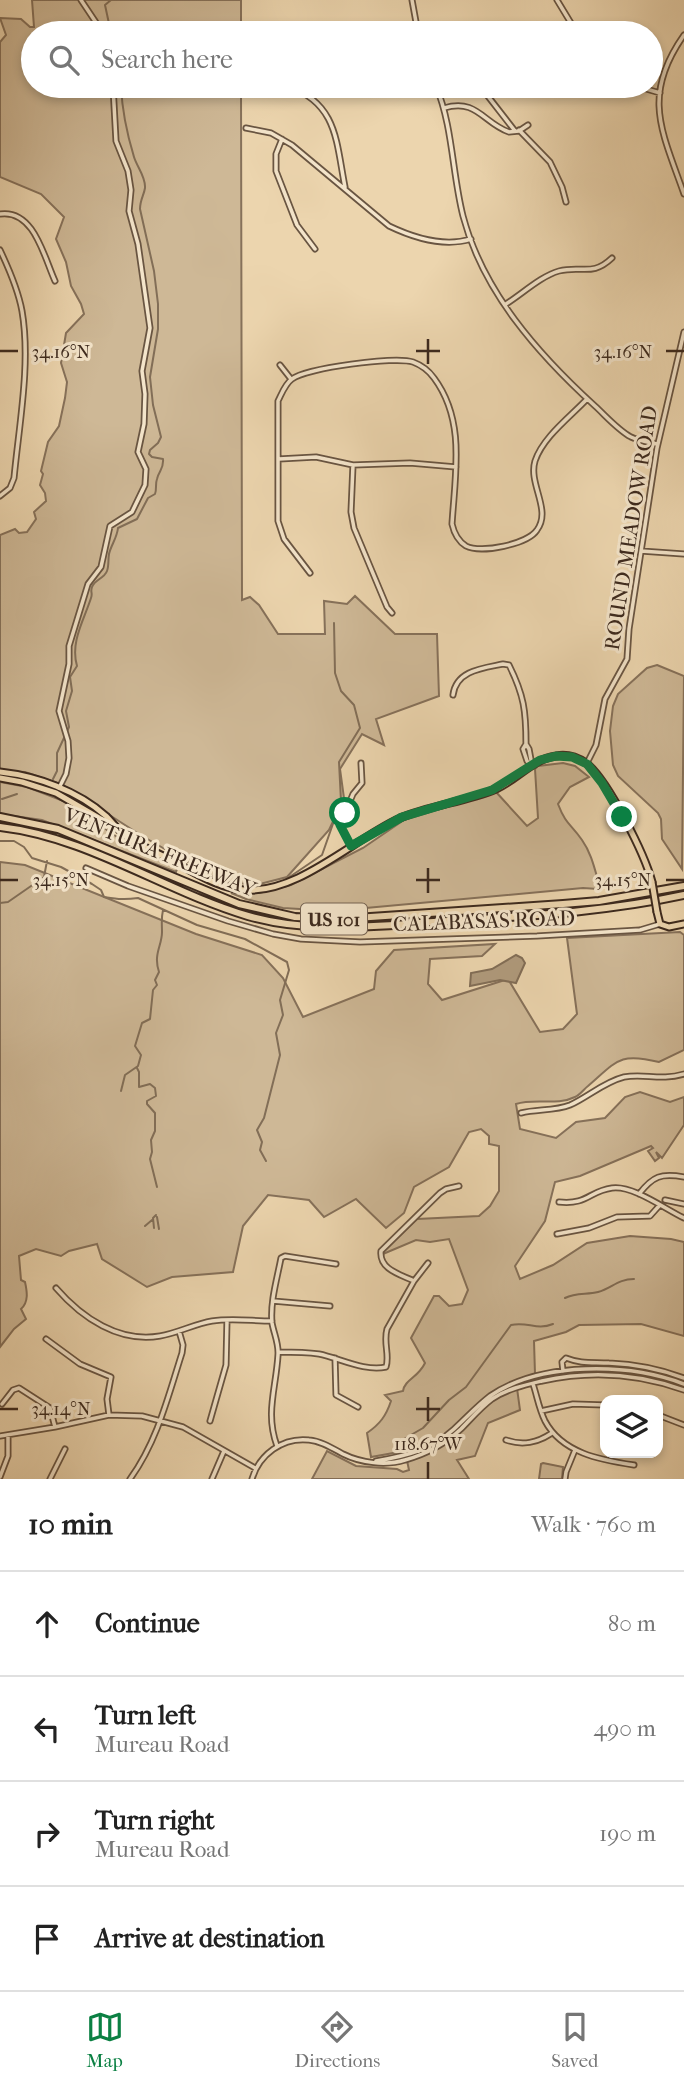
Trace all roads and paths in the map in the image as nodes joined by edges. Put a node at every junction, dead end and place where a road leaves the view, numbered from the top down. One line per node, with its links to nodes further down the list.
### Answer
1 (81, 0): 4 (street)
2 (412, 0): 5 (street)
3 (557, 0): 6 (street)
4 (95, 21)
5 (416, 21)
6 (570, 21)
7 (684, 35): 8 (street)
8 (663, 76)
9 (114, 98): 48 (street)
10 (312, 98): 19 (street)
11 (440, 98): 14 (street)
12 (490, 98): 17 (street)
13 (660, 98): 20 (street)
14 (444, 108): 17 (street); 23 (street)
15 (528, 125): 17 (street)
16 (246, 128): 18 (street)
17 (517, 131): 21 (street)
18 (282, 139): 19 (street); 24 (street)
19 (345, 189): 23 (street)
20 (684, 194)
21 (566, 202)
22 (0, 214): 27 (street)
23 (471, 239): 28 (street)
24 (315, 249)
25 (0, 250): 37 (street)
26 (612, 258): 28 (street)
27 (55, 281)
28 (506, 304): 32 (street)
29 (684, 332): 33 (street, ROUND MEADOW ROAD)
30 (280, 365): 31 (street)
31 (291, 379): 34 (street); 36 (street)
32 (587, 399): 33 (street); 36 (street)
33 (657, 444): 38 (street, ROUND MEADOW ROAD)
34 (279, 459): 35 (street); 40 (street)
35 (353, 465): 36 (street); 41 (street)
36 (456, 467)
37 (0, 496)
38 (641, 551): 39 (street); 44 (street, ROUND MEADOW ROAD)
39 (684, 554)
40 (310, 573)
41 (392, 613)
42 (453, 695): 45 (street)
43 (361, 763): 51 (street)
44 (587, 764): 45 (main road); 55 (main road, bridge)
45 (532, 765): 51 (main road)
46 (0, 772): 48 (main road)
47 (0, 778): 48 (main road)
48 (57, 790): 51 (main road)
49 (0, 817): 53 (highway, VENTURA FREEWAY / US 101)
50 (0, 827): 54 (highway, VENTURA FREEWAY / US 101)
51 (351, 846)
52 (86, 868): 55 (street, CALABASAS ROAD)
53 (684, 886)
54 (684, 895)
55 (660, 924): 56 (main road, CALABASAS ROAD)
56 (684, 924)
57 (684, 1074): 58 (street)
58 (521, 1113)
59 (684, 1177): 61 (street)
60 (459, 1186): 70 (street)
61 (639, 1194): 63 (street); 65 (street)
62 (665, 1200): 64 (street)
63 (559, 1202)
64 (684, 1204)
65 (659, 1205): 66 (street); 67 (street)
66 (684, 1219)
67 (556, 1234)
68 (428, 1263): 70 (street)
69 (336, 1264): 72 (street)
70 (414, 1281): 79 (street)
71 (56, 1288): 76 (street)
72 (273, 1301): 73 (street); 75 (street)
73 (330, 1307)
74 (227, 1320): 75 (street); 76 (street); 92 (street)
75 (272, 1321): 78 (street)
76 (179, 1331): 91 (street)
77 (46, 1339): 89 (street)
78 (279, 1352): 79 (street); 99 (street)
79 (335, 1358): 87 (street)
80 (563, 1374): 81 (street); 82 (street); 83 (street); 84 (street)
81 (684, 1378)
82 (532, 1381): 88 (street); 99 (street)
83 (684, 1384)
84 (684, 1390)
85 (2, 1404): 94 (street)
86 (600, 1405): 88 (street)
87 (358, 1407)
88 (541, 1411): 95 (street)
89 (109, 1415): 91 (street); 94 (street)
90 (663, 1417): 93 (street)
91 (160, 1420): 102 (street); 107 (street)
92 (210, 1420)
93 (684, 1425)
94 (55, 1427): 96 (street)
95 (552, 1433): 98 (street); 101 (street)
96 (8, 1435): 97 (street); 105 (street)
97 (0, 1436)
98 (506, 1440)
99 (277, 1447): 104 (street)
100 (65, 1449): 106 (street)
101 (575, 1450): 103 (street); 110 (street)
102 (224, 1451): 104 (street); 108 (street)
103 (634, 1465)
104 (256, 1468): 109 (street)
105 (0, 1476)
106 (50, 1479)
107 (130, 1479)
108 (212, 1479)
109 (252, 1479)
110 (565, 1479)

